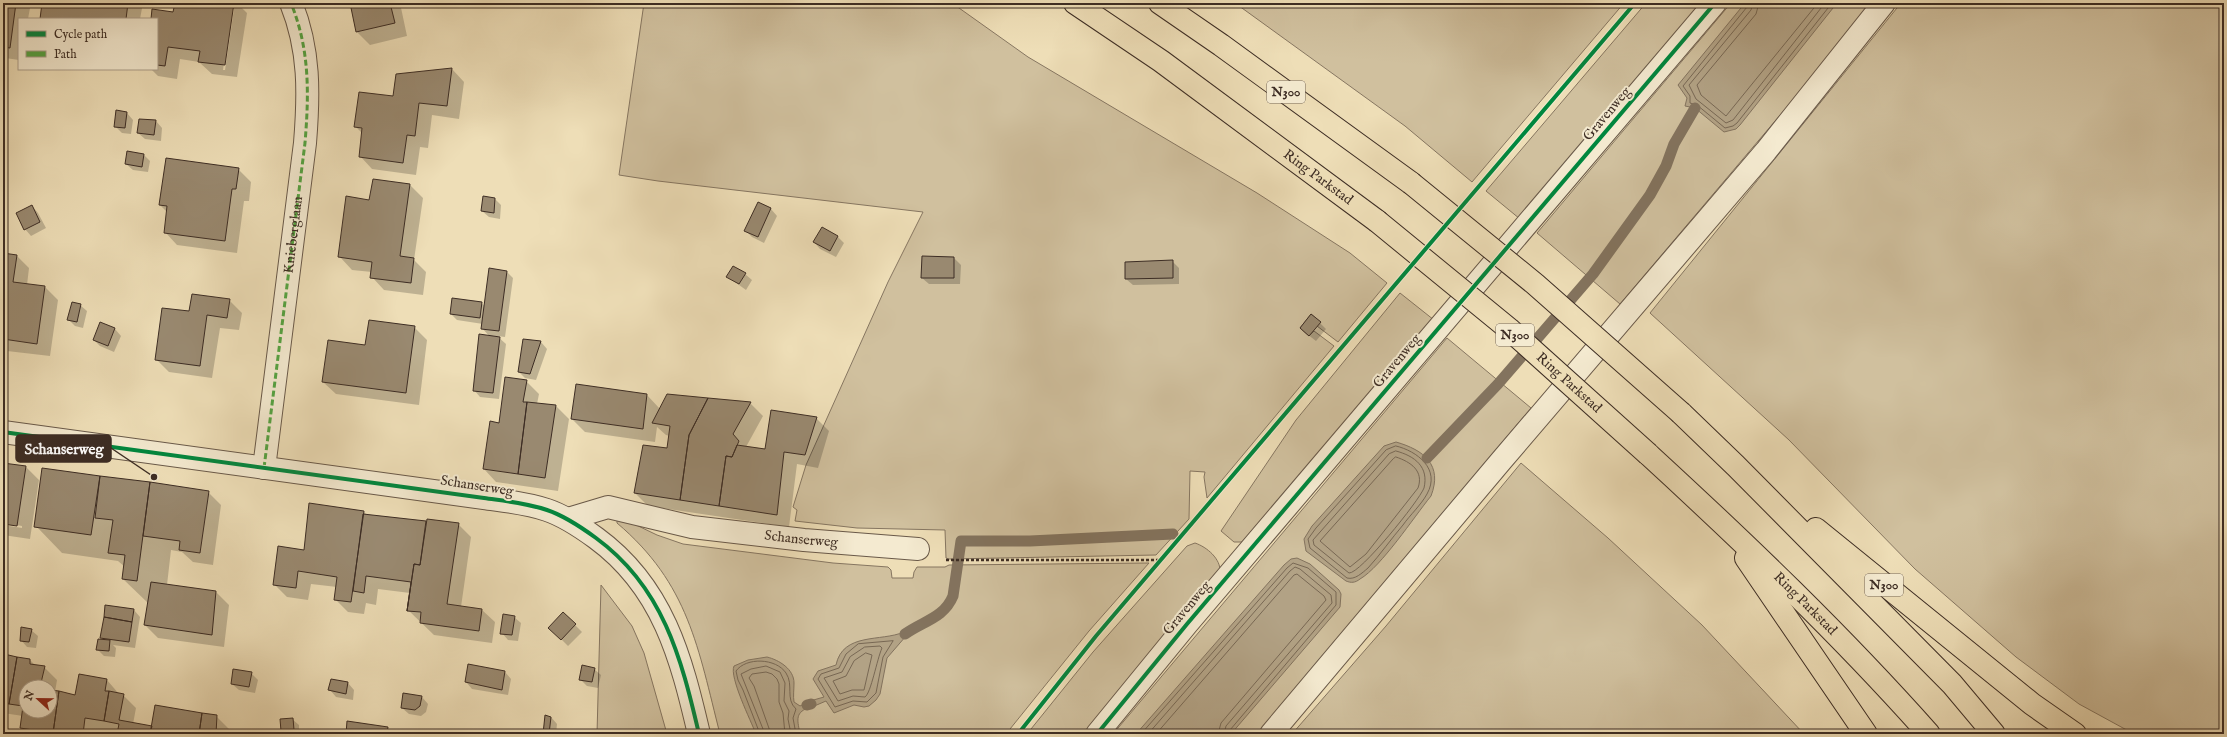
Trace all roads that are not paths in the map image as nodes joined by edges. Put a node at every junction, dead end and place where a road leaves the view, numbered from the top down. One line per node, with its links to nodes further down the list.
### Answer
1 (291, 3): 8 (street, Knieberglaan)
2 (1075, 3): 10 (highway, Ring Parkstad / N300, bridge)
3 (1160, 3): 7 (highway, N300, bridge)
4 (1715, 3): 13 (street, Gravenweg)
5 (1884, 3): 14 (street)
6 (3, 432): 8 (street, Schanserweg)
7 (1736, 466): 17 (highway, N300); 18 (highway, N300)
8 (264, 468): 9 (street, Schanserweg)
9 (568, 519): 11 (street, Schanserweg); 12 (street, Schanserweg)
10 (1719, 519): 15 (highway, N300); 16 (highway, Ring Parkstad / N300)
11 (918, 549)
12 (699, 734)
13 (1097, 734)
14 (1271, 734)
15 (1866, 734)
16 (1929, 734)
17 (1994, 734)
18 (2075, 734)

